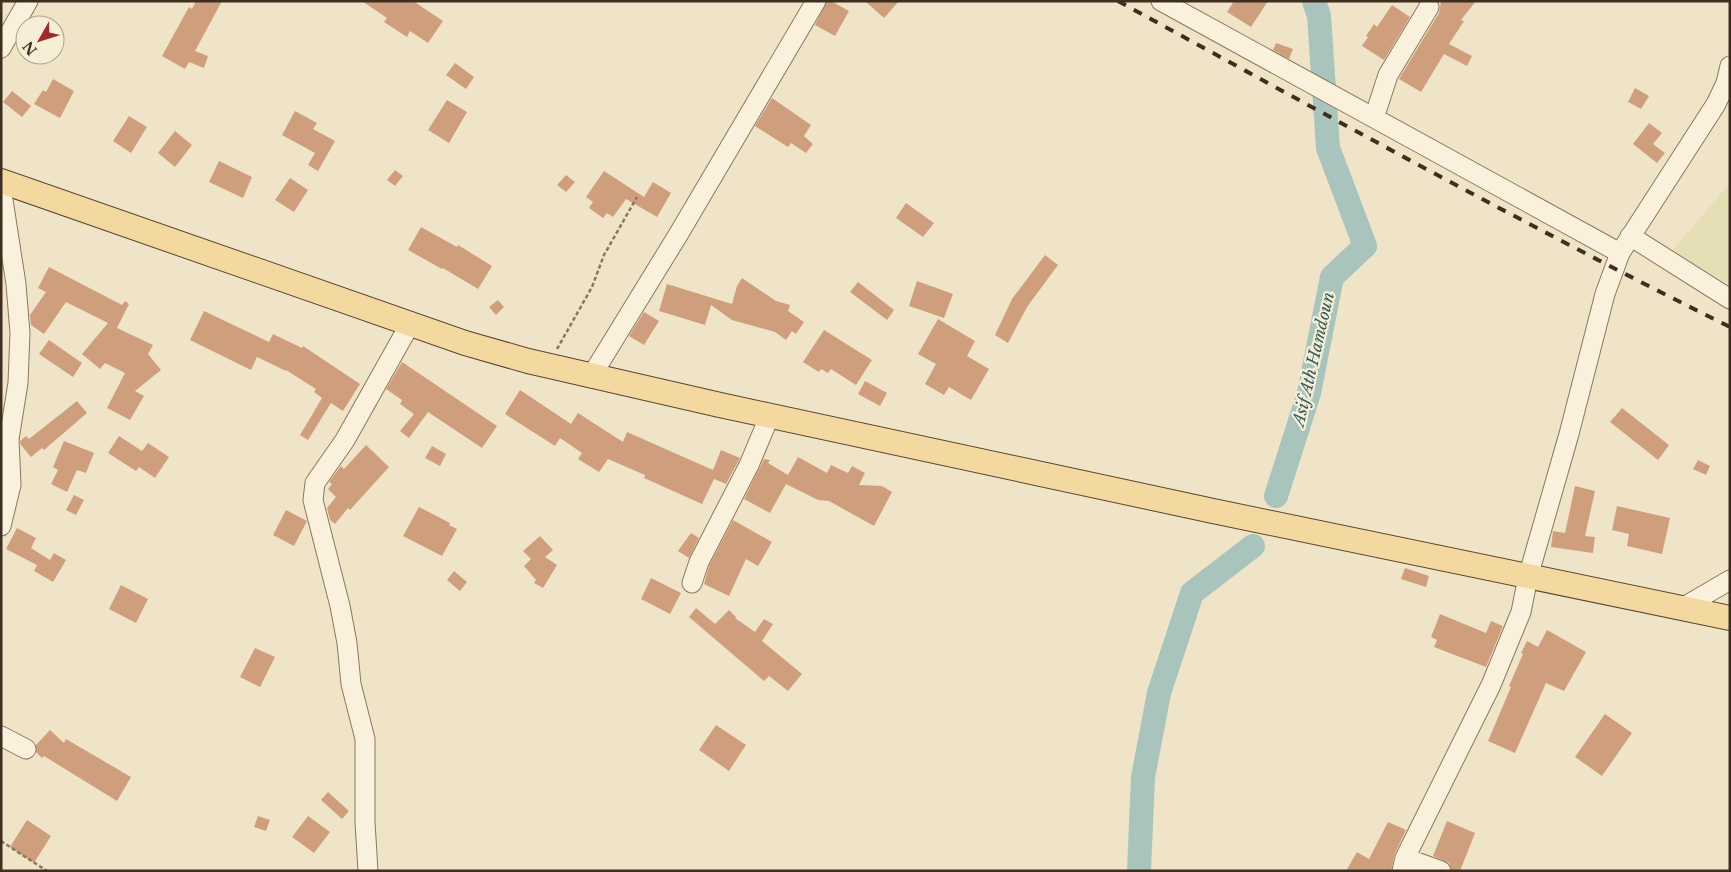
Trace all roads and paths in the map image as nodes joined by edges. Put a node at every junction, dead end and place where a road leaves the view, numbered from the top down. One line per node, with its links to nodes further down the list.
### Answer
1 (28, 1): 5 (street)
2 (816, 1): 16 (street)
3 (1161, 1): 7 (street)
4 (1429, 7): 7 (street)
5 (1, 48)
6 (1730, 66): 11 (street)
7 (1374, 118): 12 (street)
8 (1, 180): 14 (main road)
9 (1, 187): 18 (street)
10 (637, 197): 15 (path)
11 (1630, 236): 12 (street); 13 (street)
12 (1620, 253): 19 (street)
13 (1730, 300)
14 (410, 324): 15 (main road); 29 (street)
15 (547, 365): 16 (main road)
16 (592, 375): 17 (main road)
17 (770, 415): 19 (main road); 21 (street)
18 (1, 526)
19 (1528, 577): 22 (main road); 27 (street)
20 (1730, 580): 22 (street)
21 (692, 583)
22 (1682, 608): 23 (main road)
23 (1730, 618)
24 (1, 736): 25 (street)
25 (26, 748)
26 (1, 841): 28 (path)
27 (1403, 864): 30 (street)
28 (47, 871)
29 (368, 871)
30 (1441, 871)

